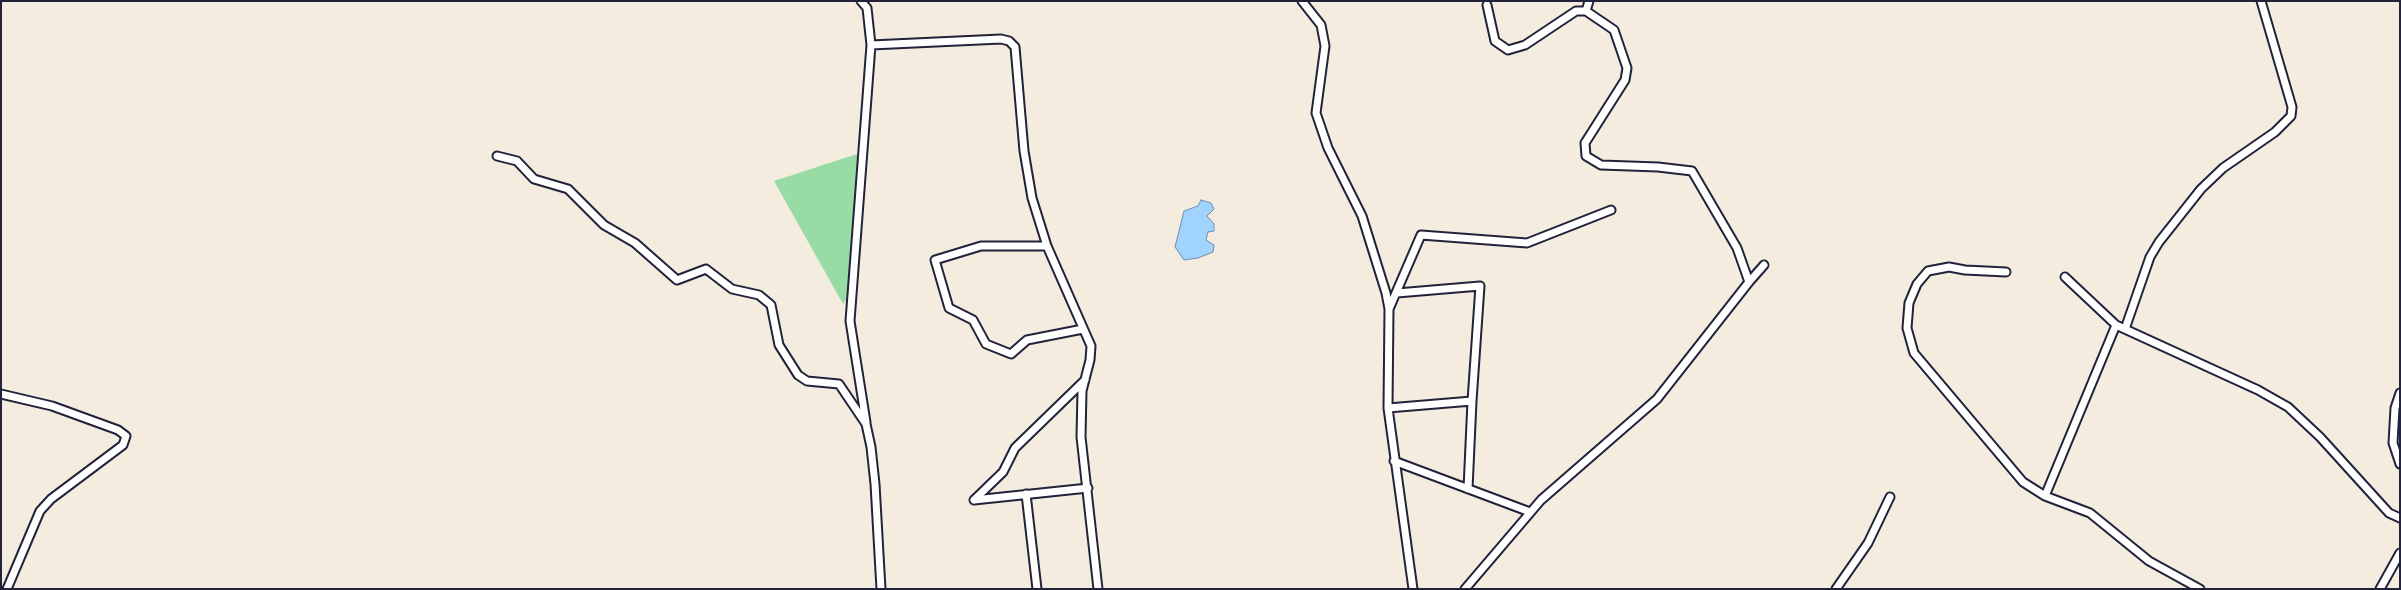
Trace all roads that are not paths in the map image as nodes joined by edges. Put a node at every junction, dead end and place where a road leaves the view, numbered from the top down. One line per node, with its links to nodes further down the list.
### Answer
1 (861, 1): 5 (street)
2 (1302, 1): 17 (street)
3 (1589, 1): 7 (street)
4 (2261, 1): 20 (street)
5 (867, 5): 8 (street)
6 (1488, 5): 7 (street)
7 (1586, 11): 15 (street)
8 (871, 45): 11 (street); 26 (street)
9 (498, 156): 26 (street)
10 (1612, 210): 16 (street)
11 (1048, 246): 19 (street); 19 (street)
12 (1764, 265): 15 (street)
13 (2006, 272): 32 (street)
14 (2065, 277): 18 (street)
15 (1749, 282): 34 (street)
16 (1397, 293): 17 (street); 24 (street)
17 (1389, 309): 25 (street)
18 (2116, 325): 20 (street); 32 (street)
19 (1084, 329): 21 (street)
20 (2124, 329): 35 (street)
21 (1085, 380): 29 (street); 31 (street)
22 (2400, 393): 28 (street)
23 (1, 394): 37 (street)
24 (1472, 401): 25 (street); 30 (street)
25 (1388, 408): 27 (street)
26 (866, 424): 38 (street)
27 (1394, 462): 30 (street); 41 (street)
28 (2400, 464)
29 (1088, 488): 31 (street); 40 (street)
30 (1468, 489): 34 (street)
31 (1026, 494): 39 (street)
32 (2045, 496): 44 (street)
33 (1890, 497): 43 (street)
34 (1530, 512): 42 (street)
35 (2400, 518)
36 (2400, 553): 45 (street)
37 (7, 589)
38 (881, 589)
39 (1036, 589)
40 (1098, 589)
41 (1413, 589)
42 (1465, 589)
43 (1836, 589)
44 (2200, 589)
45 (2380, 589)

